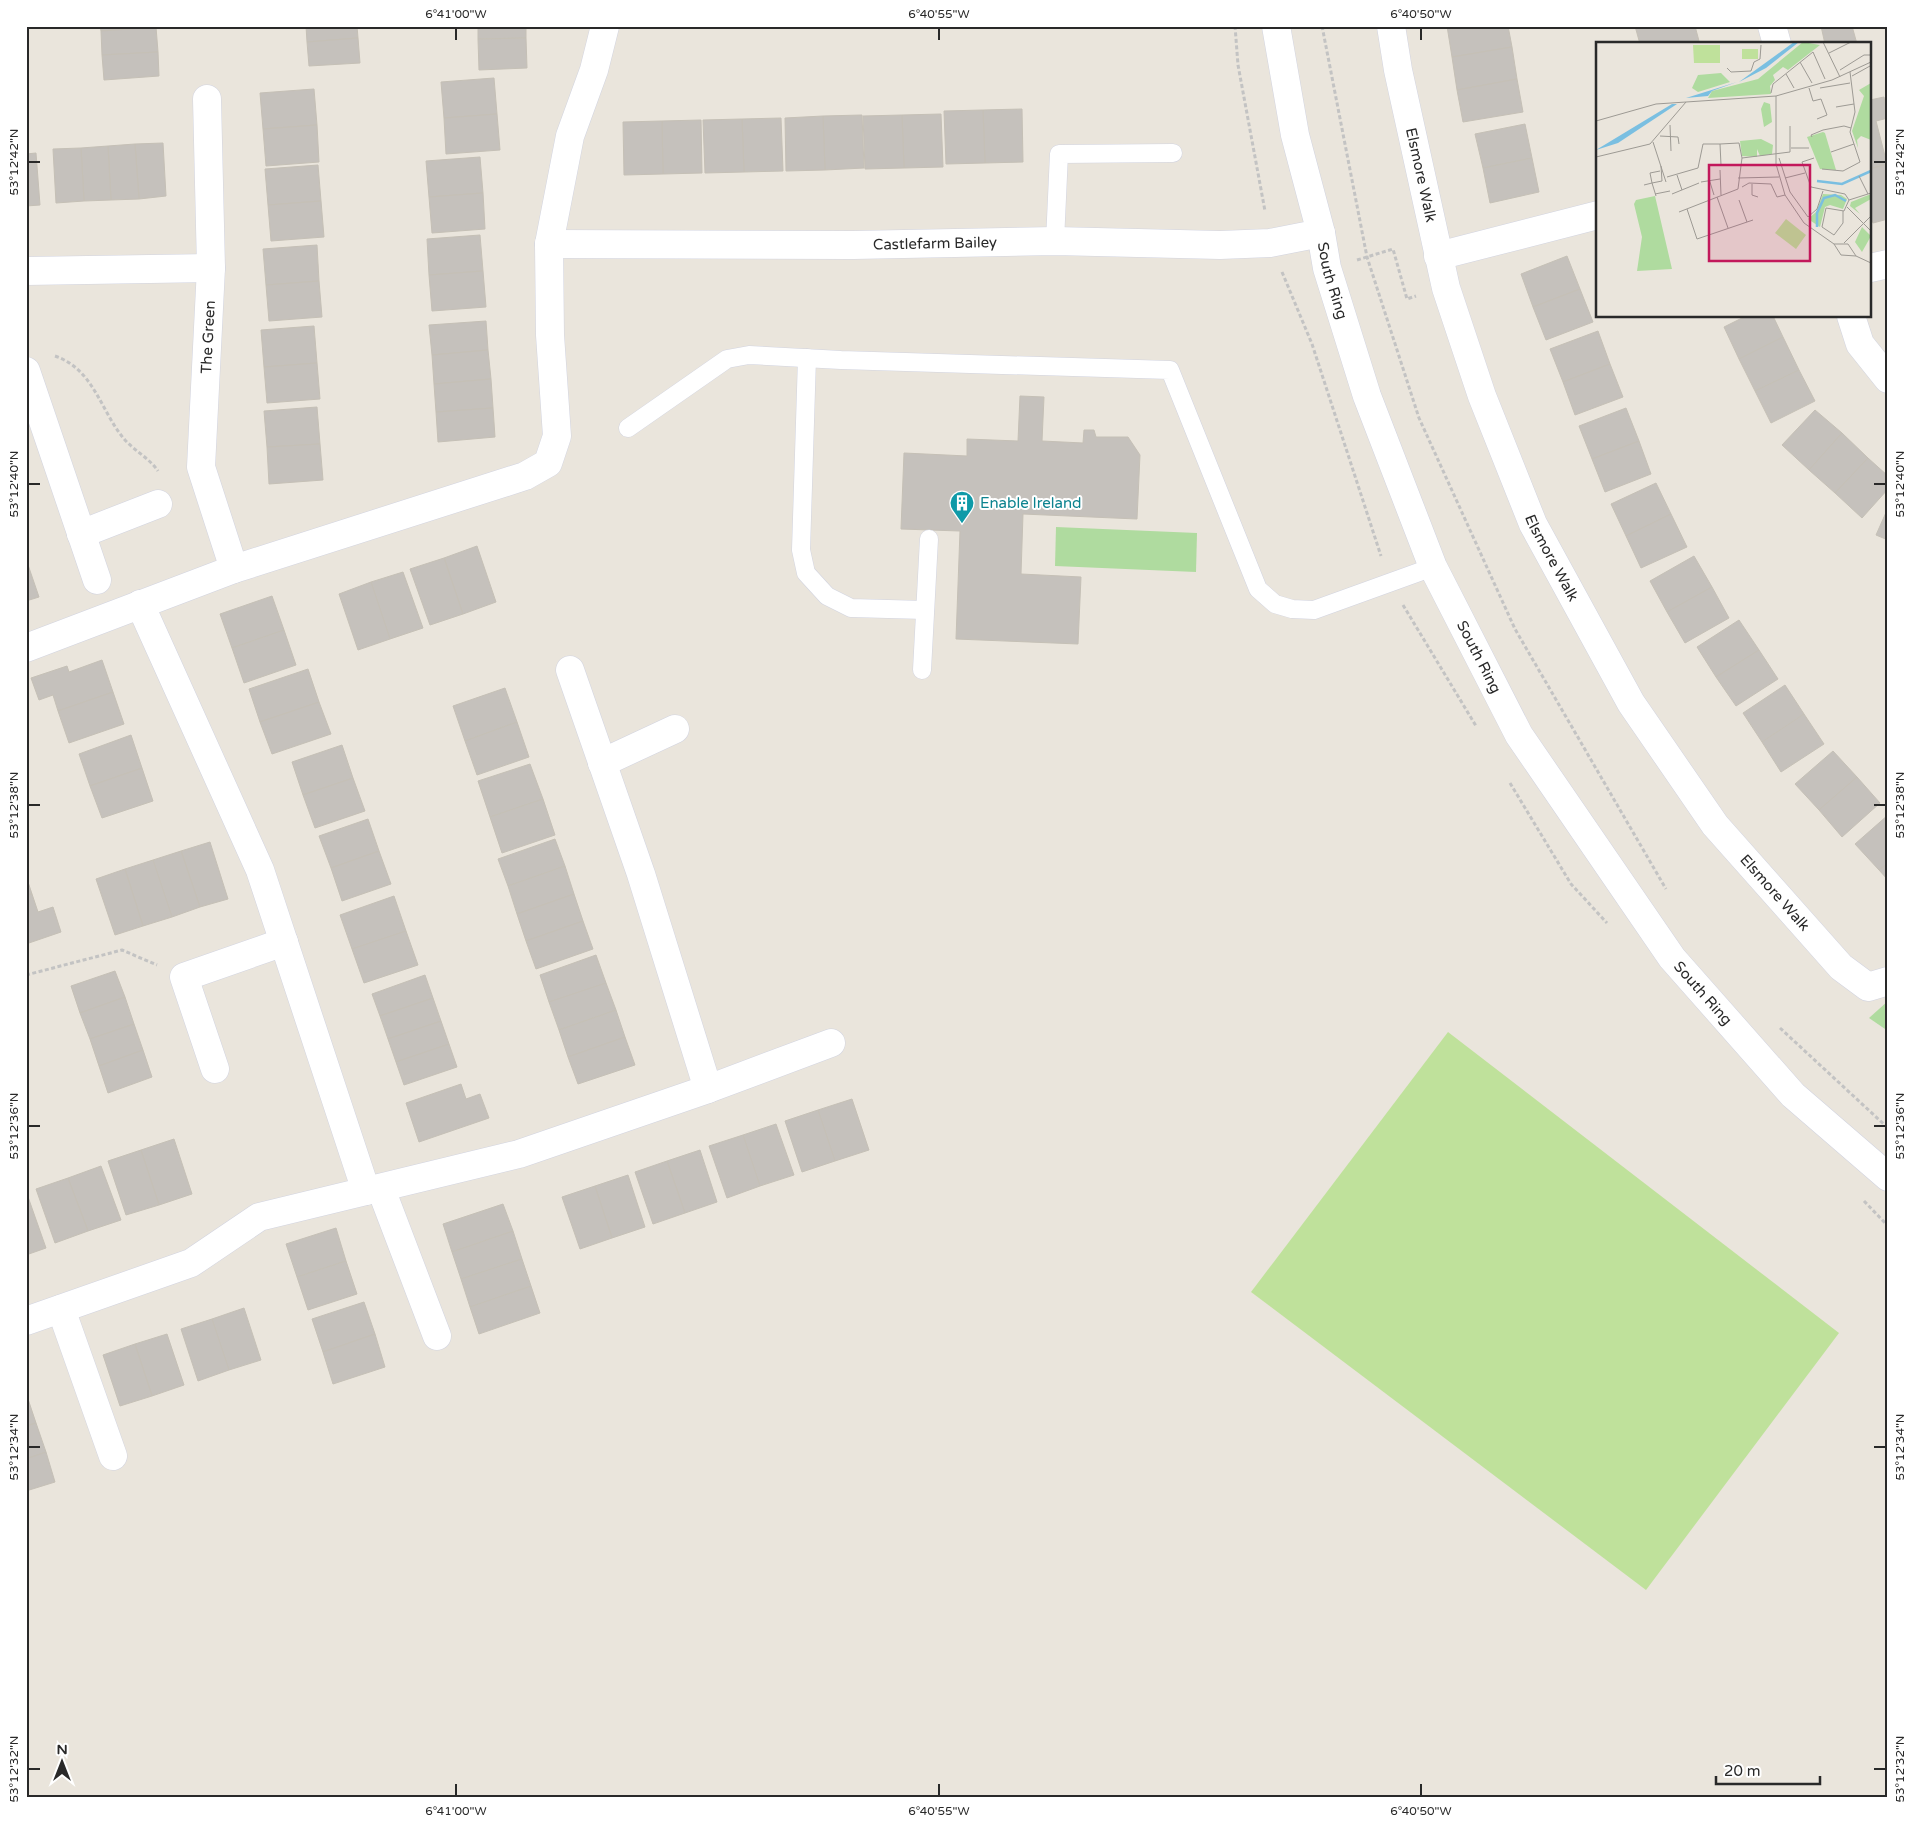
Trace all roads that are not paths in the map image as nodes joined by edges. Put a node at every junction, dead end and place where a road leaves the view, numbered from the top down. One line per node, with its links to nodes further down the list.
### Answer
1 (606, 26): 11 (street)
2 (1276, 26): 9 (street, South Ring)
3 (1392, 26): 12 (street, Elsmore Walk)
4 (1772, 26): 5 (street)
5 (1776, 42)
6 (207, 99): 14 (street, The Green)
7 (1173, 153): 10 (lane)
8 (1596, 216): 12 (street)
9 (1321, 233): 10 (street, Castlefarm Bailey); 25 (street, South Ring)
10 (1055, 241): 11 (street, Castlefarm Bailey)
11 (548, 244): 26 (street)
12 (1438, 256): 36 (street, Elsmore Walk)
13 (1888, 264): 15 (street)
14 (212, 268): 16 (street); 26 (street, The Green)
15 (1872, 268)
16 (26, 271)
17 (1852, 318): 20 (street)
18 (807, 358): 21 (lane); 25 (lane); 29 (lane)
19 (26, 371): 23 (street)
20 (1888, 379)
21 (628, 428)
22 (158, 504): 23 (street)
23 (81, 534): 27 (street)
24 (929, 538): 29 (lane)
25 (1433, 567): 40 (street, South Ring)
26 (234, 569): 28 (street)
27 (96, 580)
28 (140, 604): 30 (street); 35 (street)
29 (925, 610): 32 (lane)
30 (26, 648)
31 (570, 670): 34 (street)
32 (922, 670)
33 (675, 729): 34 (street)
34 (602, 763): 39 (street)
35 (284, 942): 38 (street); 41 (street)
36 (1888, 981)
37 (832, 1043): 39 (street)
38 (215, 1069)
39 (708, 1089): 41 (street)
40 (1888, 1177)
41 (373, 1190): 42 (street); 44 (street)
42 (62, 1309): 43 (street); 45 (street)
43 (26, 1321)
44 (437, 1336)
45 (112, 1456)

